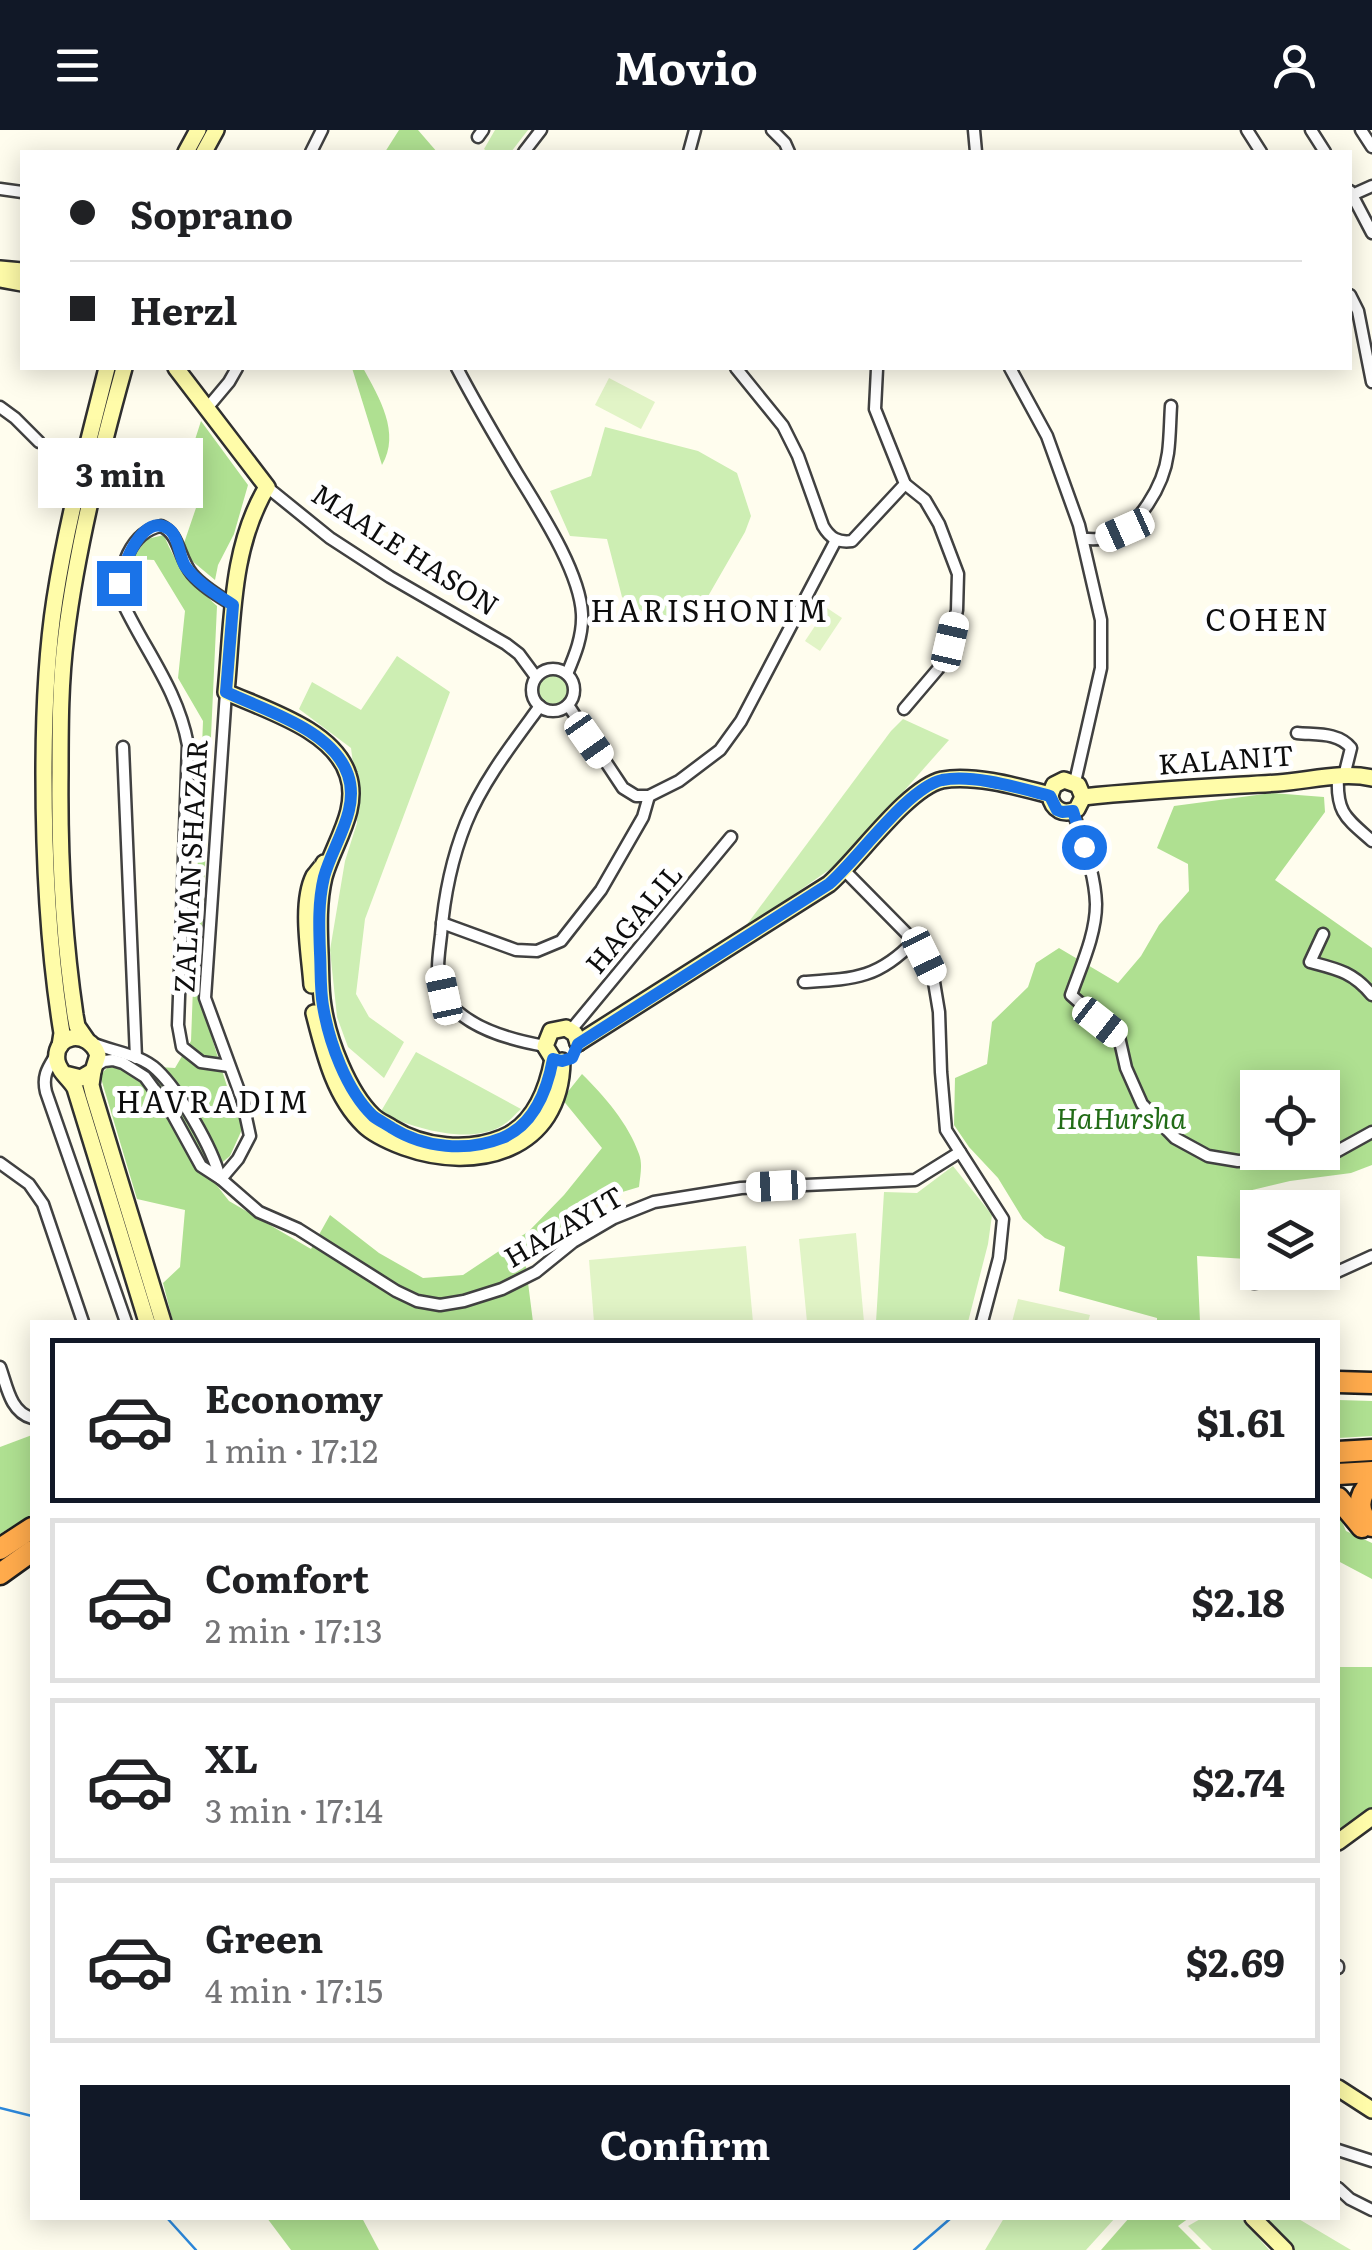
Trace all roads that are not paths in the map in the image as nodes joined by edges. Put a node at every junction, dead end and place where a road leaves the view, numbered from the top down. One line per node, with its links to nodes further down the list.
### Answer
1 (216, 130): 6 (street)
2 (541, 130): 7 (street)
3 (772, 130): 8 (street)
4 (1361, 130): 5 (street)
5 (1372, 147)
6 (194, 150)
7 (526, 150)
8 (788, 150)
9 (1352, 195): 10 (street)
10 (1372, 233)
11 (1352, 298): 20 (street)
12 (107, 370): 55 (street)
13 (124, 370): 54 (street)
14 (178, 370): 24 (street, MAALE HASON)
15 (236, 370): 24 (street)
16 (458, 370): 31 (street)
17 (738, 370): 29 (street)
18 (878, 370): 26 (street)
19 (1011, 370): 28 (street)
20 (1372, 374): 21 (street)
21 (1372, 382)
22 (1172, 406): 28 (street)
23 (0, 407): 25 (street)
24 (208, 408): 27 (street, MAALE HASON)
25 (38, 442)
26 (905, 484): 29 (street); 36 (street)
27 (267, 487): 30 (street, ZALMAN SHAZAR); 32 (street, MAALE HASON)
28 (1083, 539): 41 (street)
29 (836, 540): 42 (street)
30 (233, 605): 33 (street, ZALMAN SHAZAR); 58 (street)
31 (567, 674): 32 (street); 34 (street)
32 (536, 677): 35 (street)
33 (226, 692): 56 (street); 58 (street, ZALMAN SHAZAR)
34 (568, 705): 35 (street); 42 (street)
35 (540, 706): 48 (street)
36 (904, 709)
37 (1297, 733): 39 (street)
38 (123, 747): 57 (street)
39 (1341, 776): 40 (street, KALANIT); 41 (street, KALANIT); 46 (street)
40 (1372, 778)
41 (1079, 789): 43 (street); 44 (street)
42 (649, 796): 48 (street)
43 (1050, 796): 44 (street); 47 (street)
44 (1073, 811): 61 (street)
45 (732, 838): 53 (street, HAGALIL)
46 (1372, 840)
47 (844, 871): 50 (street); 53 (street)
48 (442, 922): 56 (street)
49 (1323, 934): 52 (street)
50 (914, 941): 51 (street); 62 (street)
51 (804, 982)
52 (1372, 995)
53 (575, 1037): 56 (street); 56 (street)
54 (89, 1041): 55 (street); 57 (street, HAZAYIT); 59 (street)
55 (59, 1049): 60 (street); 68 (street)
56 (553, 1055)
57 (136, 1058): 64 (street, HAZAYIT)
58 (229, 1066): 64 (street, ZALMAN SHAZAR)
59 (94, 1068): 60 (street); 64 (street, HAZAYIT); 70 (street)
60 (65, 1074): 69 (street)
61 (1372, 1132)
62 (960, 1152): 64 (street, HAZAYIT); 71 (street)
63 (0, 1163): 67 (street)
64 (220, 1179)
65 (1372, 1256): 66 (street)
66 (1340, 1271)
67 (82, 1320)
68 (125, 1320)
69 (146, 1320)
70 (162, 1320)
71 (983, 1320)
72 (0, 1367): 77 (street)
73 (1340, 1382): 74 (highway)
74 (1372, 1384)
75 (1340, 1392): 76 (highway)
76 (1372, 1393)
77 (30, 1418)
78 (1372, 1450): 79 (highway)
79 (1340, 1452)
80 (1372, 1472): 81 (highway)
81 (1340, 1474)
82 (1372, 1482): 85 (highway)
83 (1340, 1501): 85 (highway)
84 (30, 1529): 86 (highway)
85 (1372, 1529)
86 (0, 1550)
87 (30, 1552): 88 (highway)
88 (0, 1574)
89 (1372, 1817): 90 (street)
90 (1340, 1841)
91 (1340, 2089): 92 (street)
92 (1372, 2110)
93 (1340, 2151): 94 (street)
94 (1372, 2161)
95 (1340, 2190): 96 (street)
96 (1372, 2210)
97 (1255, 2220): 98 (street)
98 (1285, 2250)

